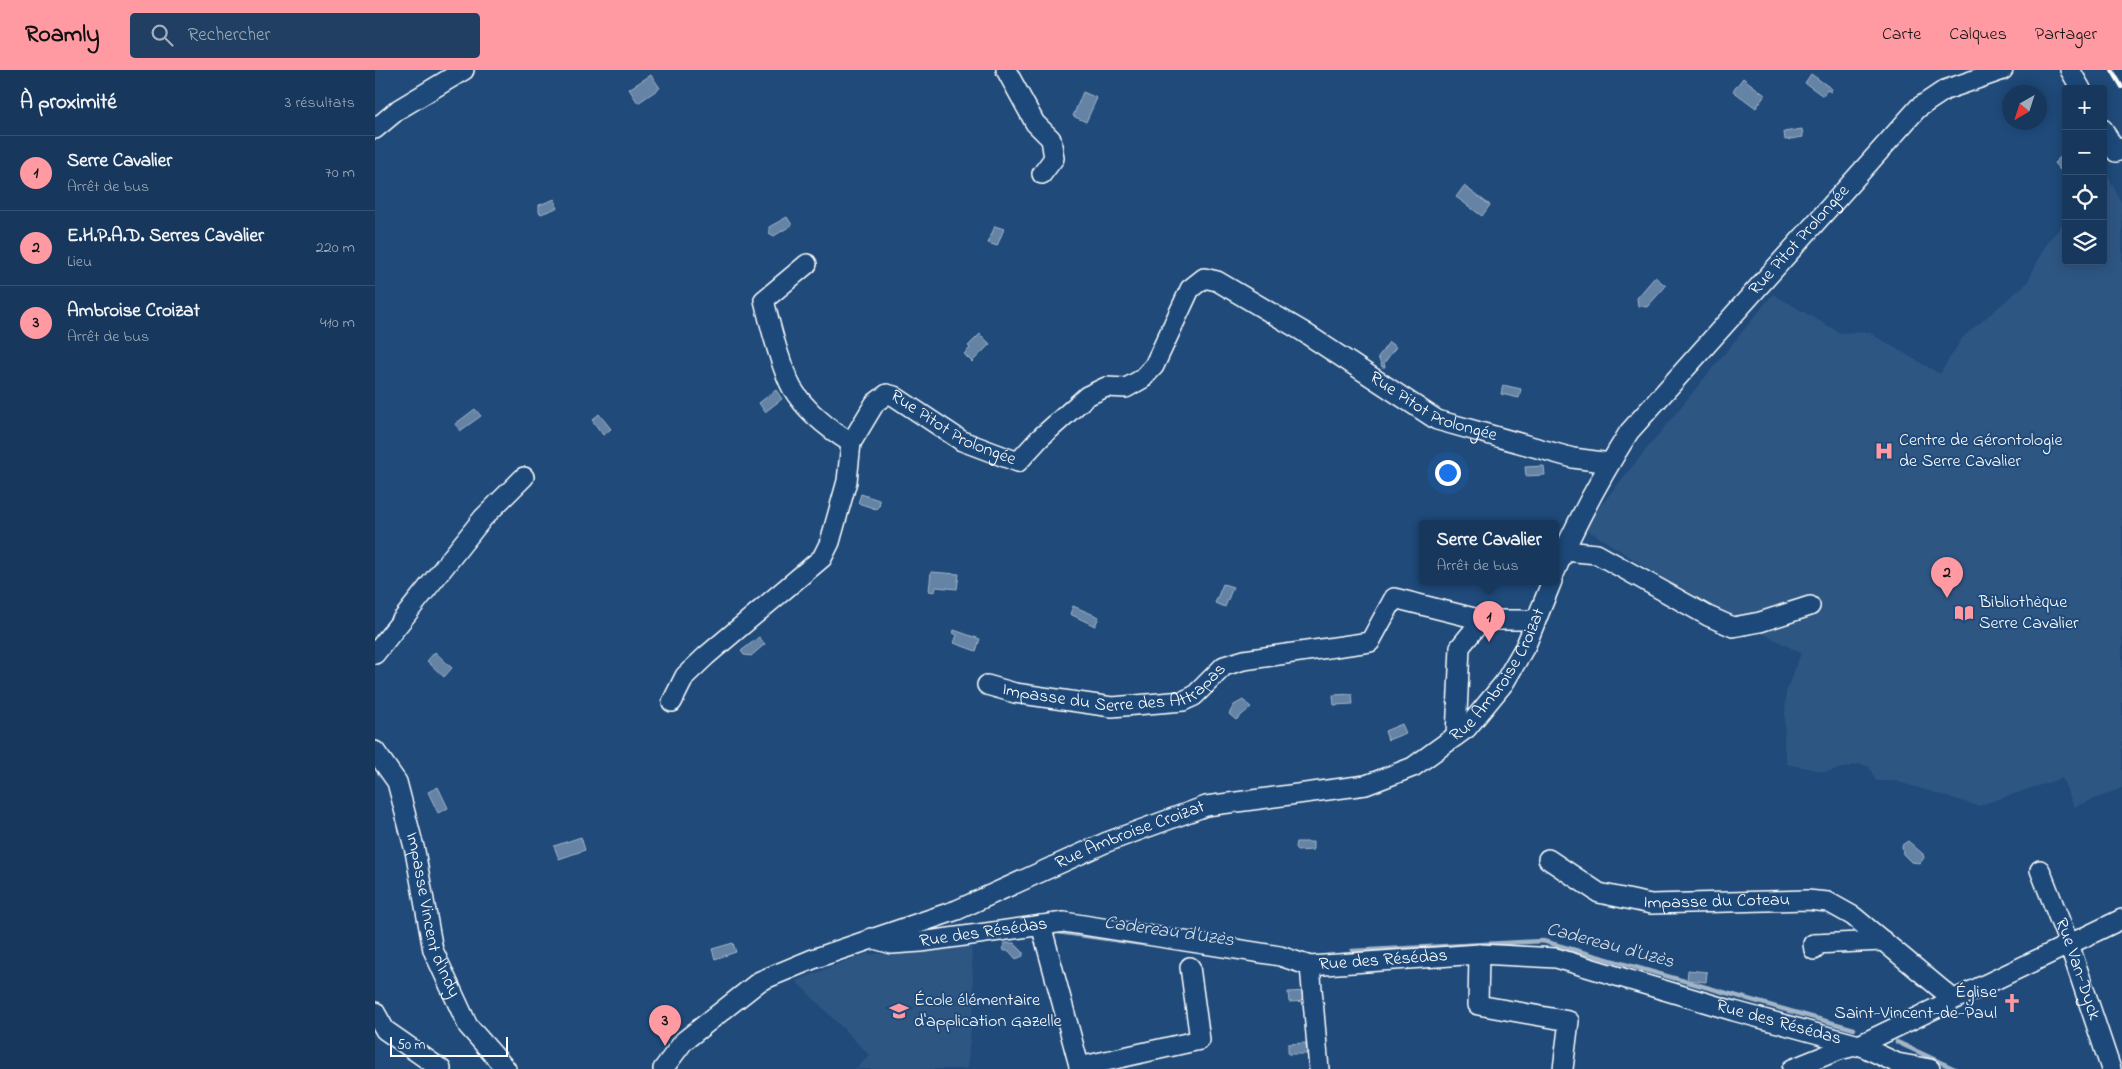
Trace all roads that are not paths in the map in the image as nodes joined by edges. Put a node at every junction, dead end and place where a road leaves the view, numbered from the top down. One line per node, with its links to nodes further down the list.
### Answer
1 (463, 70): 6 (street)
2 (1006, 70): 9 (street)
3 (2003, 70): 12 (street, Rue Pitot Prolongée)
4 (2070, 70): 5 (street)
5 (2079, 85)
6 (375, 129)
7 (2104, 130): 8 (street)
8 (2122, 148)
9 (1042, 174)
10 (807, 264): 11 (street)
11 (851, 443): 12 (street, Rue Pitot Prolongée); 22 (street, Rue Pitot Prolongée)
12 (1610, 463): 14 (street)
13 (524, 477): 20 (street)
14 (1564, 551): 15 (street); 17 (street)
15 (1559, 563)
16 (1550, 585): 19 (street, Rue Ambroise Croizat)
17 (1810, 606)
18 (1482, 620): 19 (street, Impasse du Serre des Attrapas); 21 (street, Impasse du Serre des Attrapas); 23 (street)
19 (1536, 620): 23 (street, Rue Ambroise Croizat)
20 (375, 654)
21 (987, 685)
22 (672, 702)
23 (1456, 736): 29 (street, Rue Ambroise Croizat)
24 (375, 752): 41 (street, Impasse Vincent d'Indy)
25 (1548, 859): 30 (street, Impasse du Coteau)
26 (2040, 870): 31 (street, Rue Van-Dyck)
27 (2122, 919): 31 (street)
28 (1041, 925): 29 (street, Rue des Résédas); 35 (street, Rue des Résédas); 39 (street)
29 (871, 938): 42 (street, Rue Ambroise Croizat)
30 (1884, 940): 32 (street); 36 (street, Impasse du Coteau)
31 (2069, 944): 36 (street); 47 (street, Rue Van-Dyck)
32 (1814, 950)
33 (1479, 954): 35 (street, Rue des Résédas); 38 (street, Rue des Résédas); 44 (street)
34 (1190, 966): 39 (street)
35 (1310, 966): 43 (street)
36 (1953, 999): 38 (street)
37 (375, 1012): 40 (street)
38 (1859, 1045): 45 (street); 46 (street, Rue des Résédas)
39 (1079, 1068)
40 (441, 1069)
41 (506, 1069)
42 (663, 1069)
43 (1319, 1069)
44 (1563, 1069)
45 (1791, 1069)
46 (1930, 1069)
47 (2111, 1069)

